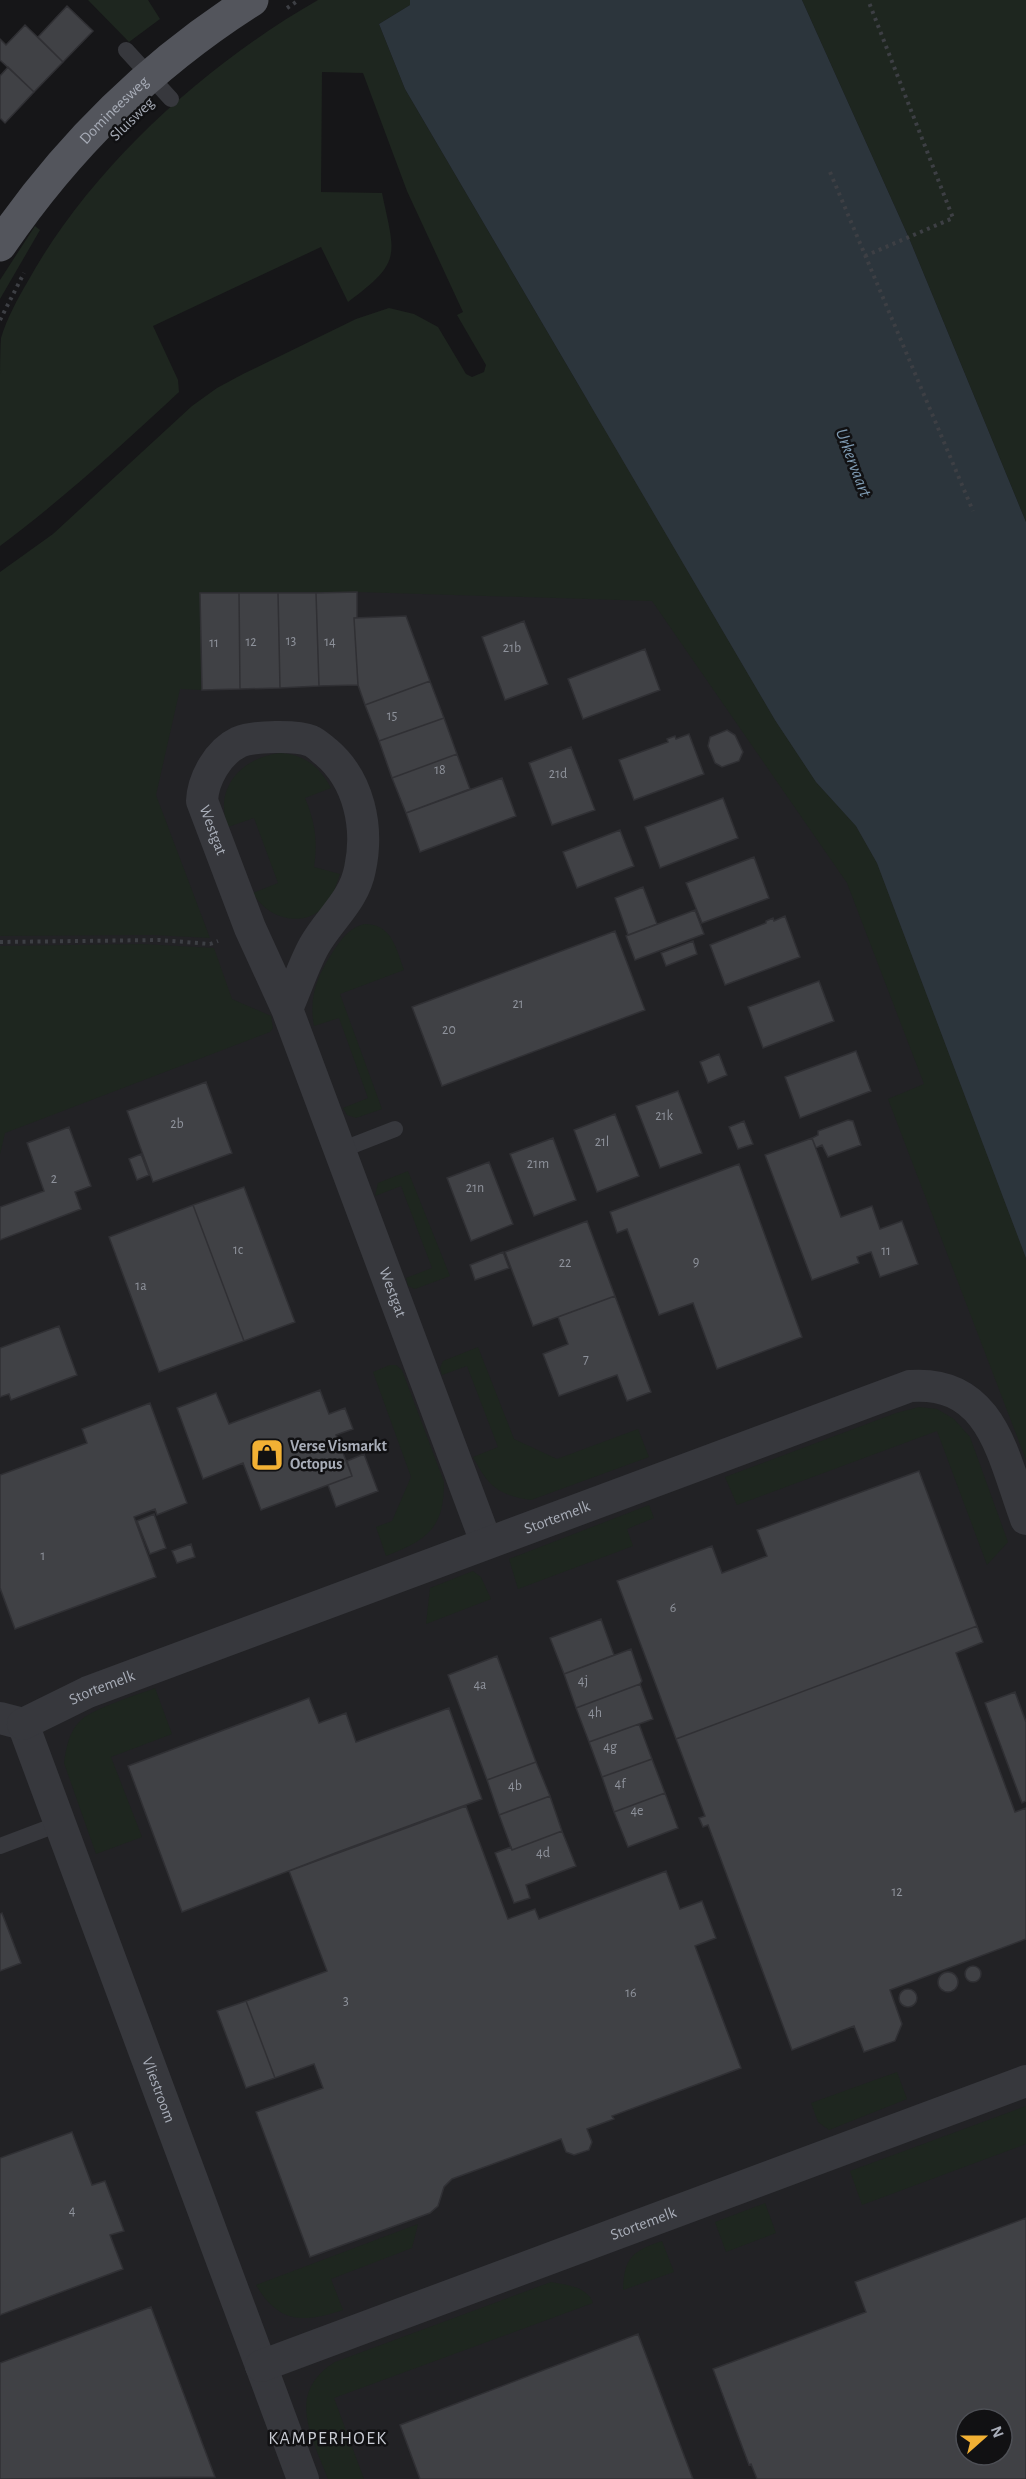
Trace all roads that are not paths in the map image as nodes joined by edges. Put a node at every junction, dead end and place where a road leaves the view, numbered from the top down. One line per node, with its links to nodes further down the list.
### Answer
1 (265, 7): 3 (main road, Domineesweg)
2 (126, 50): 3 (lane)
3 (160, 87): 4 (main road, Domineesweg)
4 (0, 245)
5 (287, 1010): 5 (street, Westgat); 7 (street, Westgat)
6 (395, 1129): 7 (lane)
7 (341, 1150): 9 (street, Westgat)
8 (1026, 1520): 9 (street, Stortemelk)
9 (486, 1542): 10 (street, Stortemelk)
10 (12, 1721): 11 (street, Vliestroom)
11 (61, 1823): 12 (lane); 14 (street, Vliestroom)
12 (0, 1846)
13 (1026, 2081): 14 (street, Stortemelk)
14 (261, 2366): 15 (street, Vliestroom)
15 (303, 2479)

